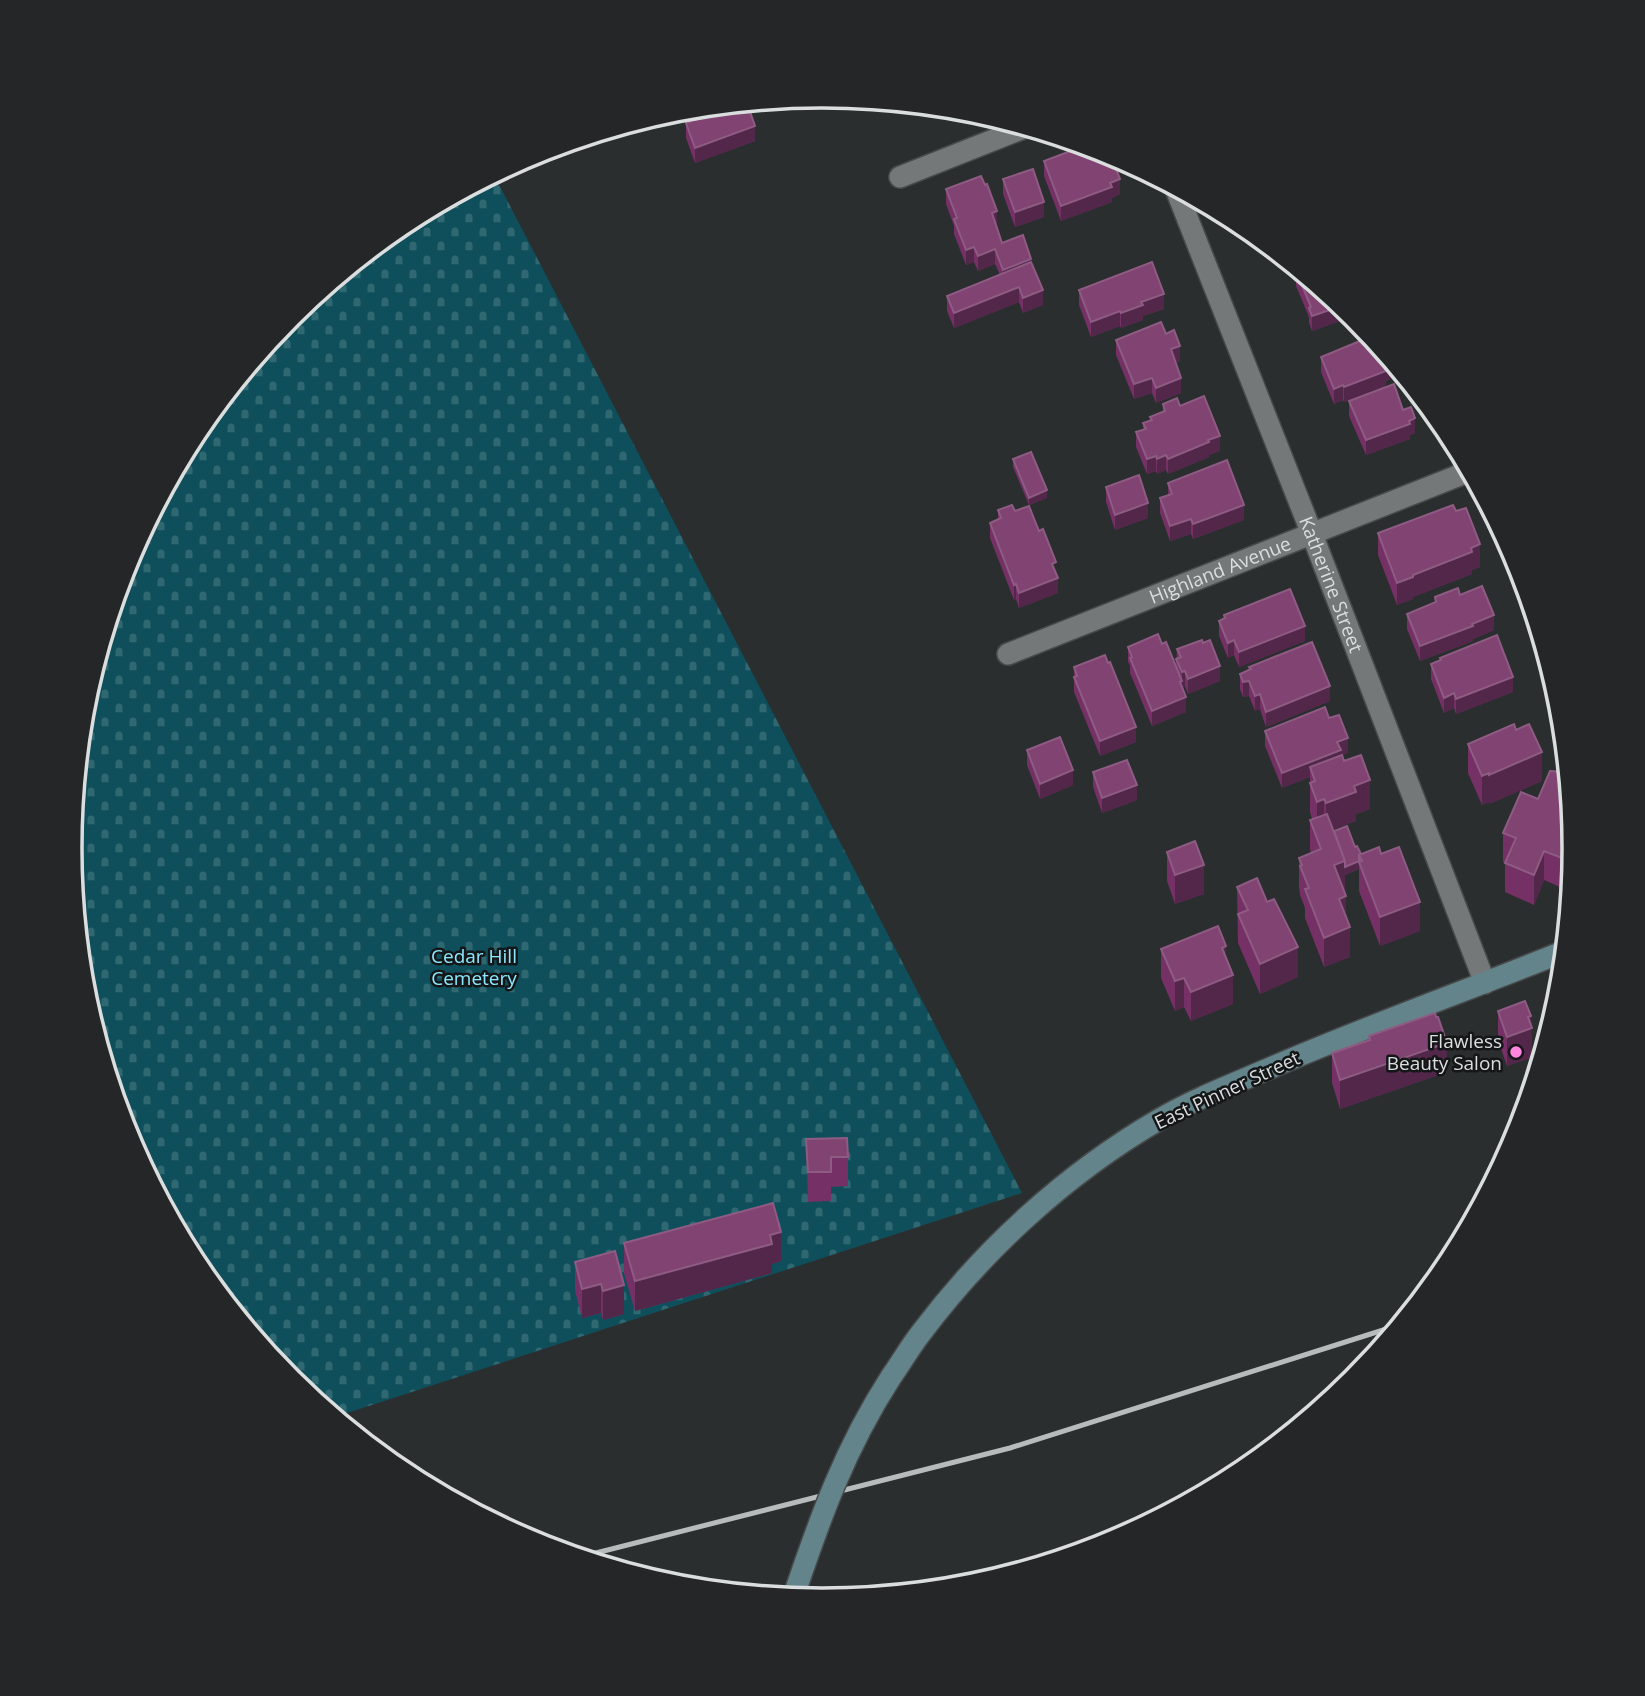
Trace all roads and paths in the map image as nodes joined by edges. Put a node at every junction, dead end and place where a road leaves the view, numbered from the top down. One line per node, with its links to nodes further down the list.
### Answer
1 (1012, 133): 2 (street)
2 (900, 177)
3 (1180, 200): 5 (street, Katherine Street)
4 (1462, 474): 5 (street, Highland Avenue)
5 (1312, 534): 6 (street, Highland Avenue); 8 (street, Katherine Street)
6 (1008, 654)
7 (1554, 955): 8 (main road, East Pinner Street)
8 (1485, 983): 9 (main road, East Pinner Street, bridge)
9 (797, 1587)

